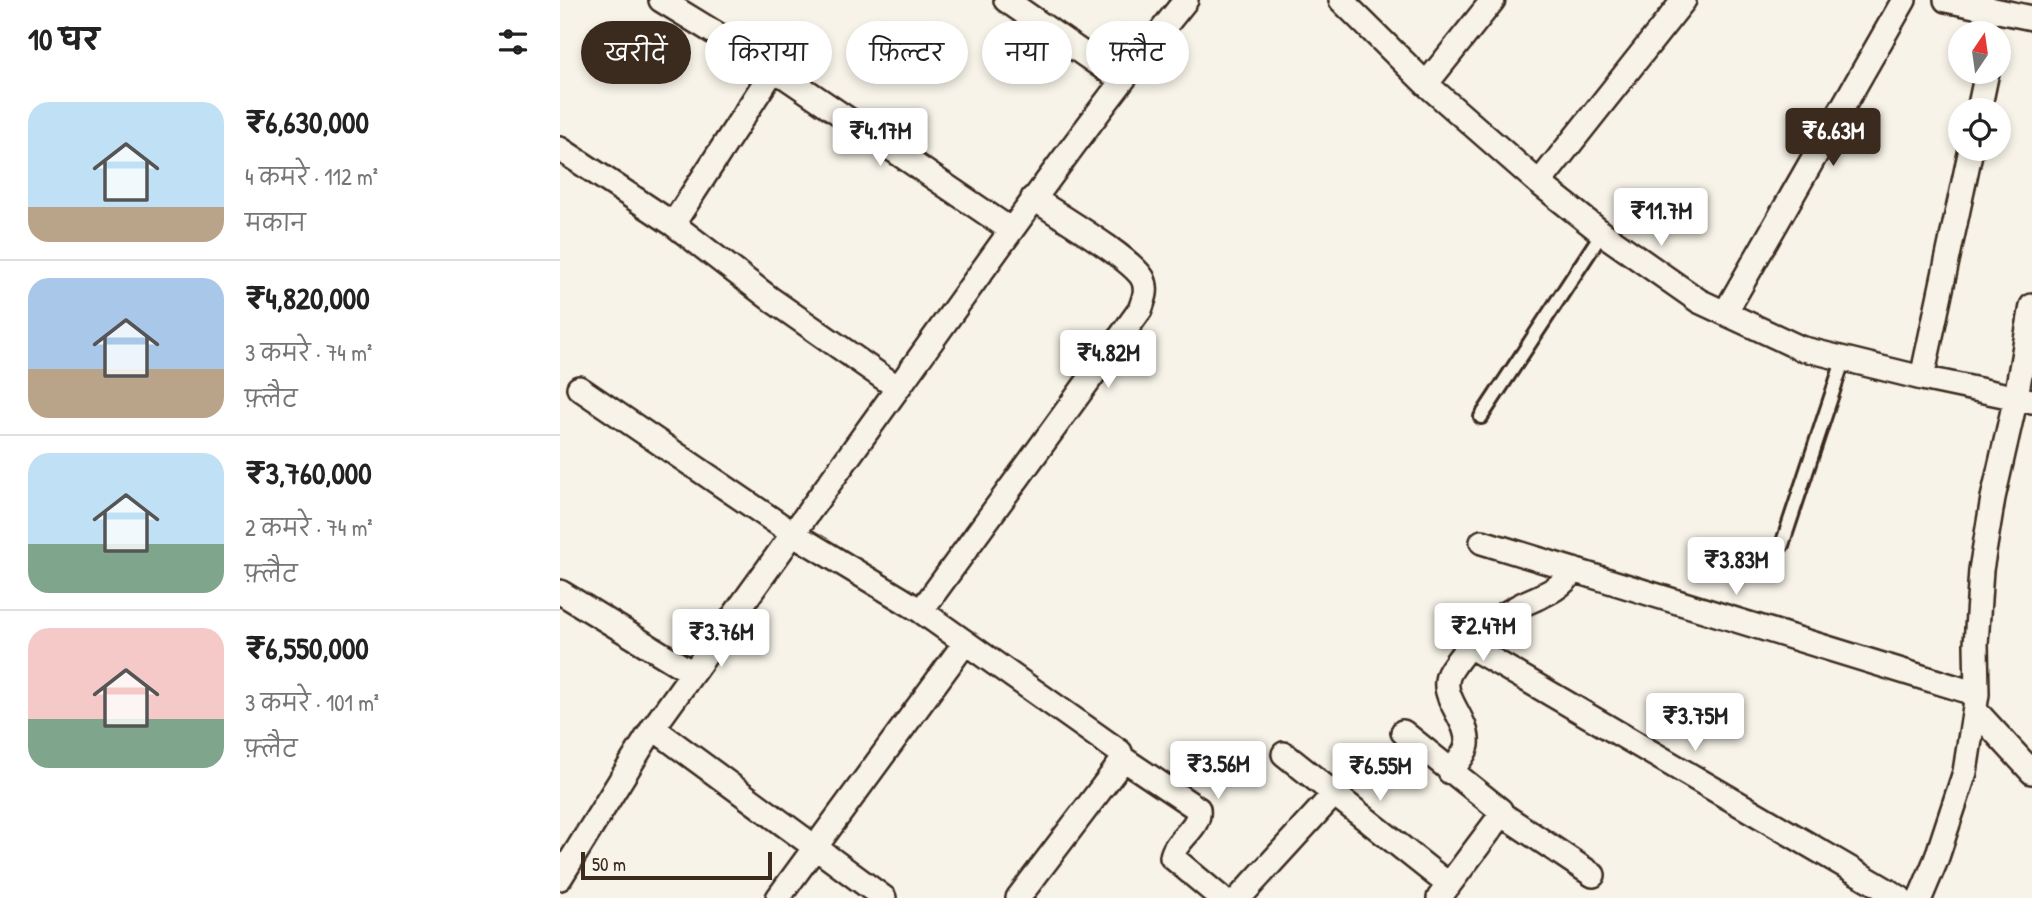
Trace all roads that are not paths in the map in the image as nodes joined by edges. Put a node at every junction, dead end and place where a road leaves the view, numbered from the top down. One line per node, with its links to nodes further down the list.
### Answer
1 (661, 0): 13 (street)
2 (1006, 0): 14 (street)
3 (1186, 0): 10 (street)
4 (1341, 0): 18 (street)
5 (1493, 0): 18 (street)
6 (1684, 0): 21 (street)
7 (1903, 0): 27 (street)
8 (1946, 0): 11 (street)
9 (2032, 18): 12 (street)
10 (1169, 21)
11 (1996, 21)
12 (2006, 21)
13 (705, 27)
14 (1086, 56)
15 (764, 84): 23 (street)
16 (796, 84): 24 (street)
17 (1118, 84): 22 (street)
18 (1426, 84): 21 (street)
19 (560, 149): 23 (street)
20 (1968, 161): 29 (street)
21 (1539, 183): 25 (street)
22 (1033, 198): 24 (street); 39 (street)
23 (673, 224): 31 (street)
24 (1011, 230): 31 (street)
25 (1602, 233): 27 (street); 33 (lane)
26 (2032, 306): 32 (street)
27 (1725, 313): 28 (street)
28 (1844, 358): 29 (street); 36 (lane)
29 (1922, 378): 32 (street)
30 (579, 388): 34 (street)
31 (898, 388): 34 (street)
32 (2024, 399): 43 (street)
33 (1481, 416)
34 (792, 533): 39 (street); 42 (street)
35 (1482, 542): 37 (street)
36 (1782, 545)
37 (1574, 570): 41 (street); 43 (street)
38 (560, 592): 42 (street)
39 (921, 611): 40 (street)
40 (965, 643): 47 (street); 52 (street)
41 (1469, 646): 48 (street); 61 (street)
42 (691, 672): 44 (street)
43 (1976, 702): 49 (street); 62 (street)
44 (653, 727): 52 (street); 54 (street)
45 (1403, 733): 48 (street)
46 (1284, 754): 50 (street)
47 (1122, 758): 58 (street); 59 (street)
48 (1450, 772): 51 (street)
49 (2032, 772)
50 (1334, 794): 55 (street); 60 (street)
51 (1500, 813): 53 (street); 55 (street)
52 (815, 849): 56 (street); 57 (street)
53 (1593, 875)
54 (560, 878)
55 (1444, 892)
56 (778, 898)
57 (884, 898)
58 (1018, 898)
59 (1221, 898)
60 (1239, 898)
61 (1900, 898)
62 (1920, 898)

